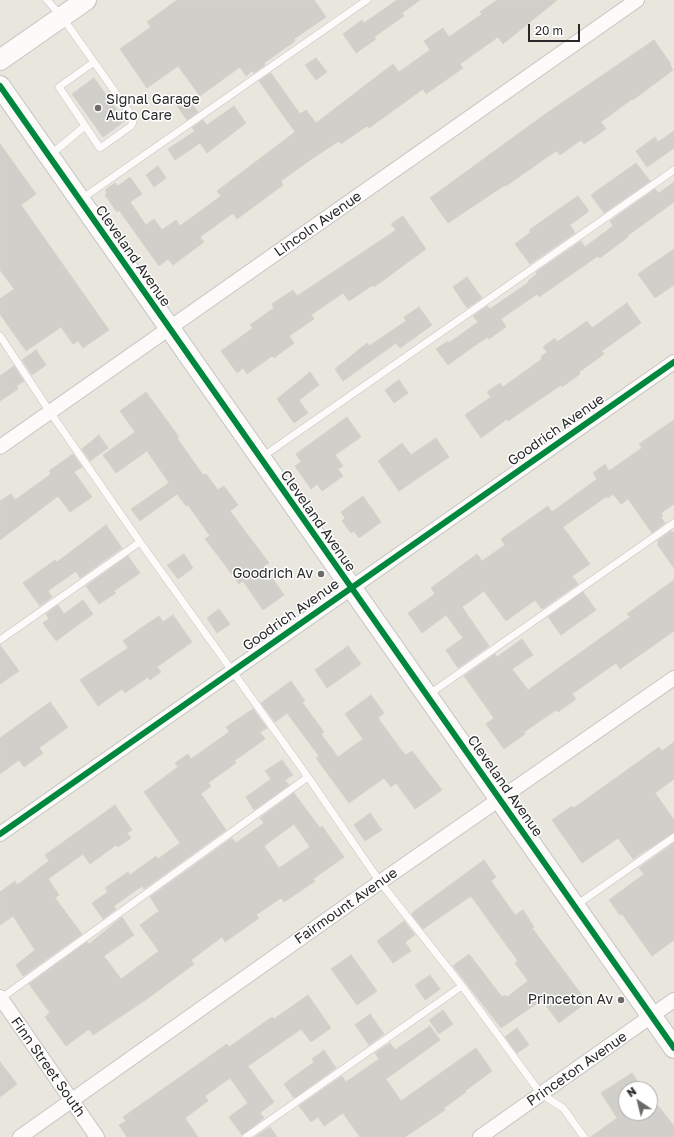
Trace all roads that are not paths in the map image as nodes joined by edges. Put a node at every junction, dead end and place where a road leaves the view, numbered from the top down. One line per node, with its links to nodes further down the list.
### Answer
1 (47, 0): 5 (lane)
2 (86, 0): 5 (street)
3 (367, 0): 12 (lane)
4 (637, 0): 13 (street, Lincoln Avenue)
5 (62, 17): 6 (street); 7 (lane)
6 (0, 60)
7 (94, 62): 9 (lane); 9 (lane)
8 (0, 86): 10 (street, Cleveland Avenue)
9 (85, 126): 10 (lane)
10 (49, 156): 12 (street, Cleveland Avenue)
11 (674, 170): 18 (lane)
12 (80, 200): 13 (street, Cleveland Avenue)
13 (169, 329): 16 (street, Lincoln Avenue); 18 (street, Cleveland Avenue)
14 (0, 336): 16 (lane)
15 (674, 362): 21 (street, Goodrich Avenue)
16 (50, 412): 17 (street, Lincoln Avenue); 20 (lane)
17 (0, 447)
18 (260, 459): 21 (street, Cleveland Avenue)
19 (674, 523): 25 (lane)
20 (140, 542): 22 (lane); 23 (lane)
21 (351, 588): 23 (street, Goodrich Avenue); 25 (street, Cleveland Avenue)
22 (0, 640)
23 (233, 671): 26 (lane); 28 (street, Goodrich Avenue)
24 (674, 678): 27 (street, Fairmount Avenue)
25 (427, 696): 27 (street, Cleveland Avenue)
26 (308, 777): 30 (lane); 33 (lane)
27 (500, 800): 30 (street, Fairmount Avenue); 31 (street, Cleveland Avenue)
28 (0, 834)
29 (674, 838): 31 (lane)
30 (380, 882): 32 (lane); 38 (street, Fairmount Avenue)
31 (575, 906): 35 (street, Cleveland Avenue)
32 (462, 986): 37 (lane); 41 (lane)
33 (0, 998): 38 (street, Finn Street South)
34 (674, 1000): 35 (street, Princeton Avenue)
35 (652, 1016): 36 (street, Cleveland Avenue); 37 (street, Princeton Avenue)
36 (674, 1048)
37 (541, 1094): 42 (street, Princeton Avenue); 43 (lane)
38 (71, 1101): 39 (street, Fairmount Avenue); 40 (street, Finn Street South)
39 (20, 1137)
40 (97, 1137)
41 (246, 1137)
42 (480, 1137)
43 (584, 1137)

